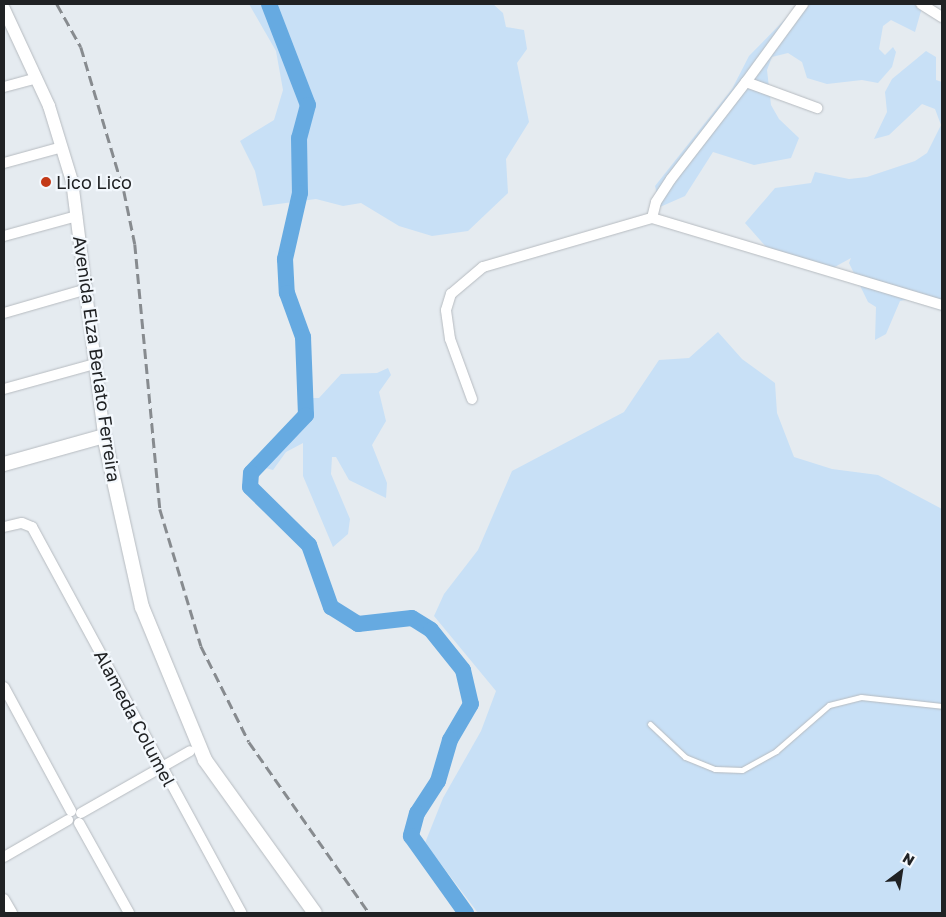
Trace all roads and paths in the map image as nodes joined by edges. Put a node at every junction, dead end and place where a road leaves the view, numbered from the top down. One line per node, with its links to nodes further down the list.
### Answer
1 (803, 4): 6 (street)
2 (921, 4): 4 (street)
3 (4, 12): 5 (street, Avenida Elza Berlato Ferreira)
4 (942, 17)
5 (37, 78): 7 (street); 9 (street, Avenida Elza Berlato Ferreira)
6 (746, 82): 8 (street); 12 (street)
7 (4, 87)
8 (817, 108)
9 (62, 146): 10 (street); 11 (street, Avenida Elza Berlato Ferreira)
10 (4, 163)
11 (77, 216): 13 (street); 14 (street, Avenida Elza Berlato Ferreira)
12 (652, 218): 15 (street); 19 (street)
13 (4, 236)
14 (87, 289): 16 (street); 17 (street, Avenida Elza Berlato Ferreira)
15 (942, 306)
16 (4, 313)
17 (95, 364): 18 (street); 20 (street, Avenida Elza Berlato Ferreira)
18 (4, 389)
19 (472, 399)
20 (104, 436): 21 (main road); 34 (main road, Avenida Elza Berlato Ferreira)
21 (4, 464)
22 (4, 528): 27 (street, Alameda Columel)
23 (4, 687): 28 (street)
24 (942, 706): 25 (lane)
25 (650, 724)
26 (190, 751): 27 (street)
27 (161, 768): 28 (street); 33 (street, Alameda Columel)
28 (74, 816): 29 (street); 32 (street)
29 (4, 857)
30 (4, 899): 31 (street)
31 (12, 913)
32 (129, 913)
33 (242, 913)
34 (315, 913)

